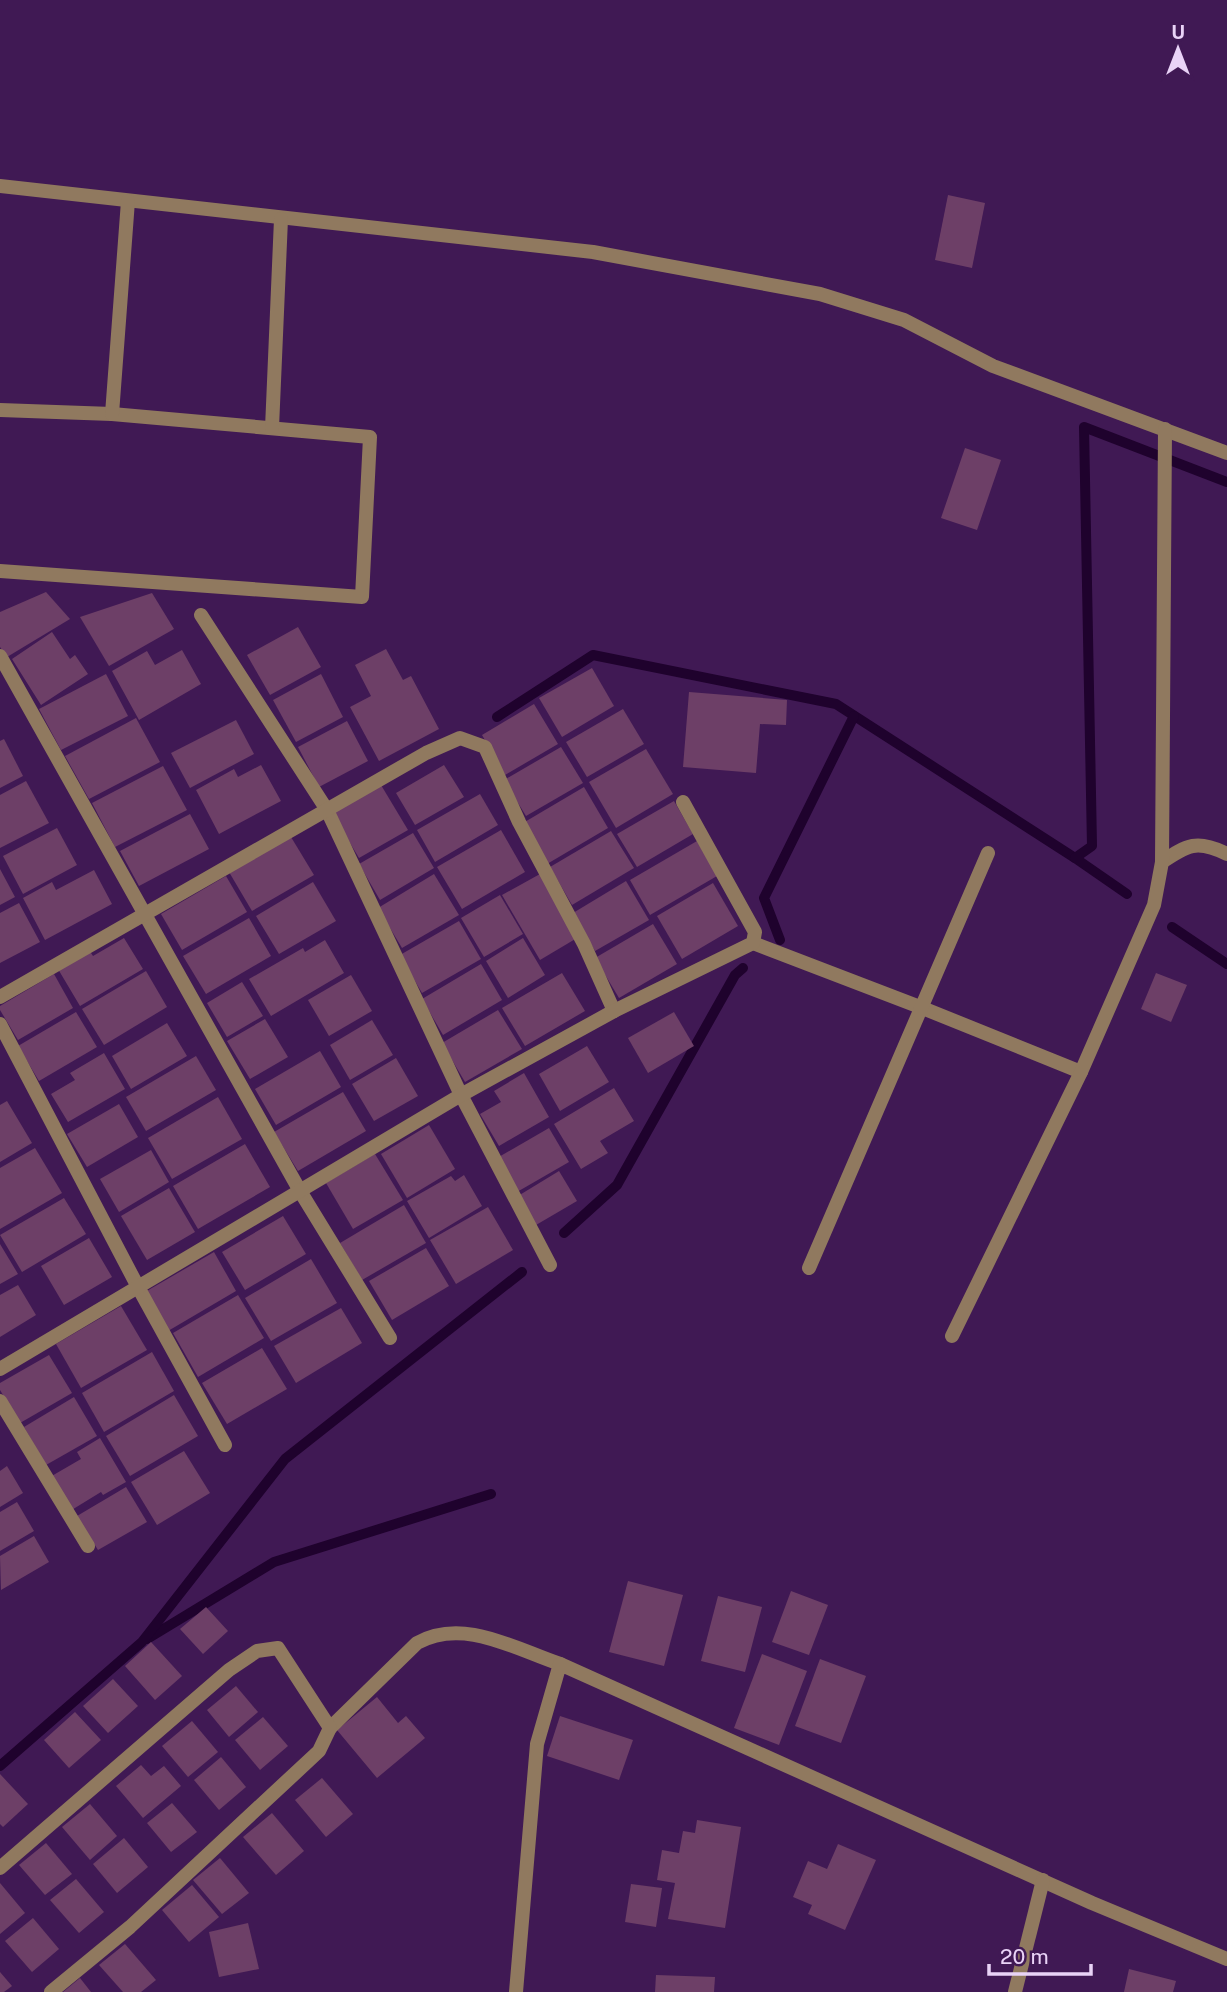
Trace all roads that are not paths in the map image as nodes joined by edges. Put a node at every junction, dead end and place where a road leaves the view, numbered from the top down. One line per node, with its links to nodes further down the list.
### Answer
1 (0, 186): 2 (street)
2 (128, 201): 3 (street); 5 (street)
3 (281, 219): 6 (street); 7 (street)
4 (0, 410): 5 (street)
5 (112, 414): 6 (street)
6 (272, 428): 9 (street)
7 (1165, 429): 8 (street); 16 (street)
8 (1227, 453)
9 (0, 571)
10 (201, 615): 13 (street)
11 (0, 656): 17 (street)
12 (683, 802): 18 (street)
13 (327, 810): 17 (street); 21 (street); 24 (street)
14 (988, 853): 20 (street)
15 (1227, 854): 16 (street)
16 (1162, 862): 23 (street)
17 (144, 914): 19 (street); 25 (street)
18 (753, 943): 20 (street); 21 (street)
19 (0, 997)
20 (920, 1007): 23 (street); 27 (street)
21 (614, 1011): 24 (street)
22 (0, 1024): 28 (street)
23 (1081, 1072): 29 (street)
24 (461, 1095): 25 (street); 26 (street)
25 (300, 1191): 28 (street); 30 (street)
26 (550, 1265)
27 (809, 1268)
28 (138, 1287): 31 (street); 33 (street)
29 (952, 1336)
30 (390, 1338)
31 (0, 1369)
32 (0, 1401): 34 (street)
33 (225, 1445)
34 (88, 1546)
35 (560, 1664): 36 (street); 38 (street); 41 (street)
36 (330, 1728): 37 (street); 40 (street)
37 (0, 1868)
38 (1043, 1880): 39 (street); 42 (street)
39 (1227, 1959)
40 (51, 1992)
41 (516, 1992)
42 (1015, 1992)

